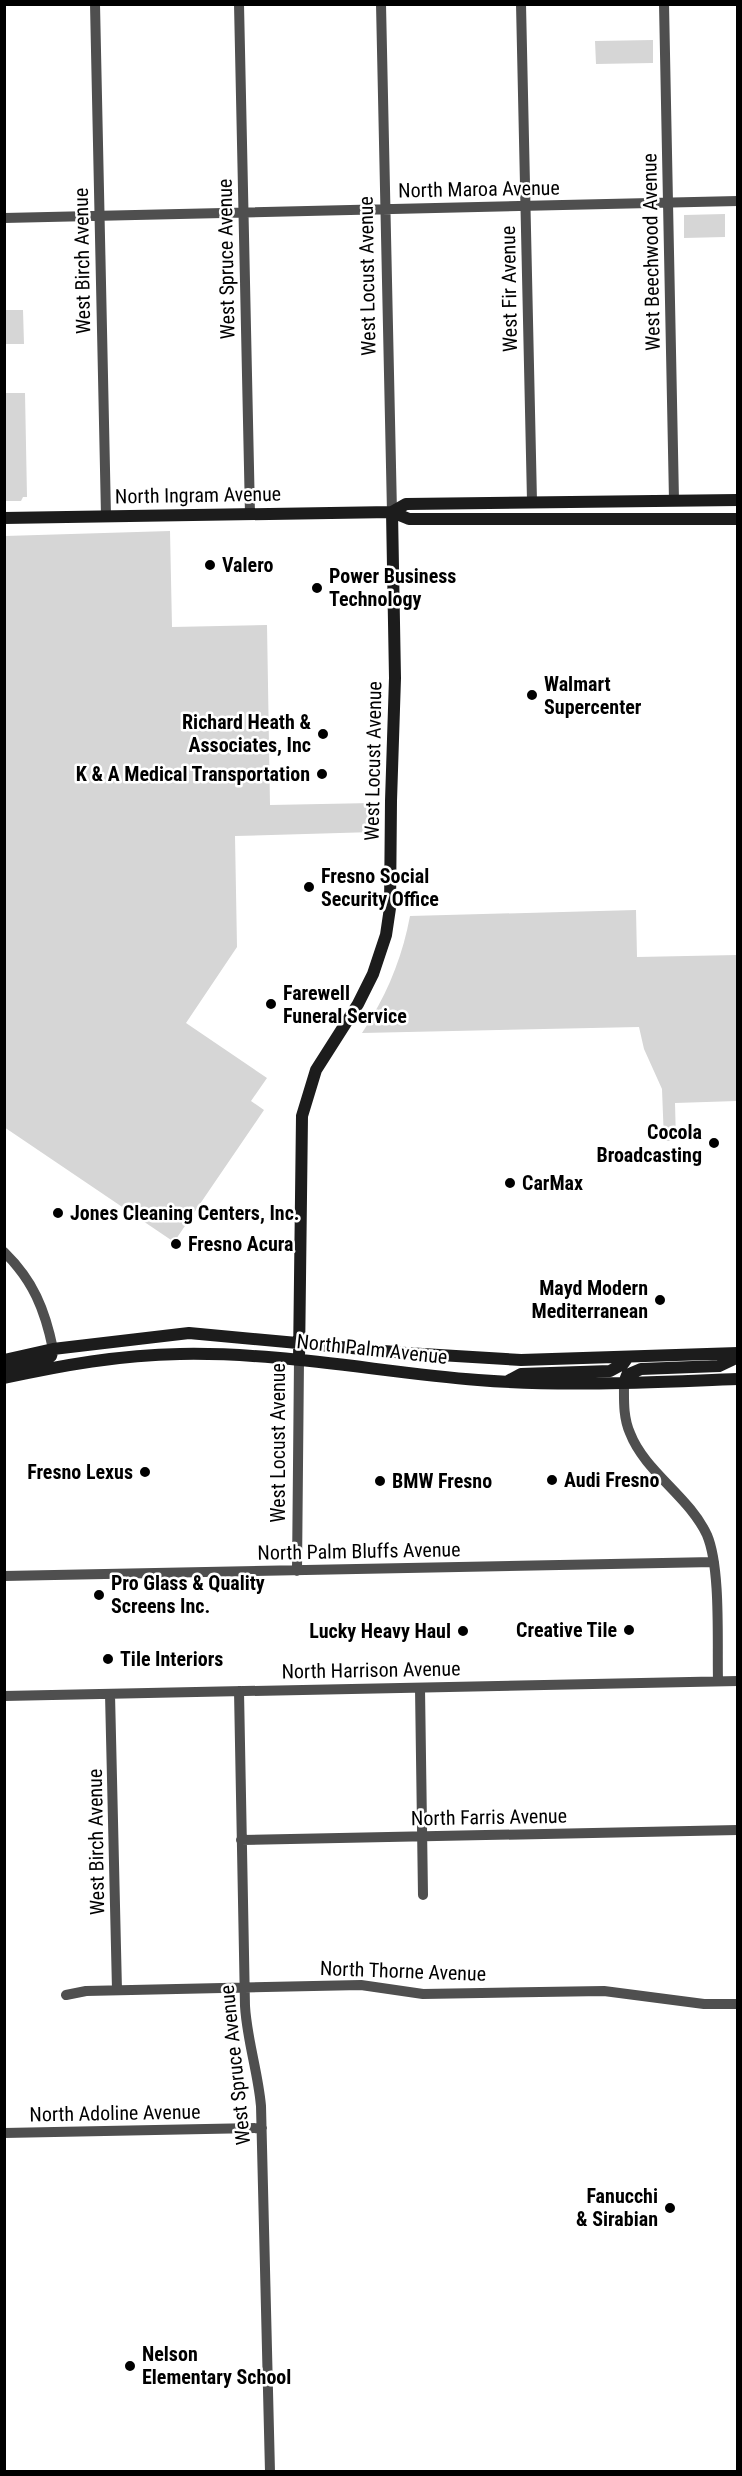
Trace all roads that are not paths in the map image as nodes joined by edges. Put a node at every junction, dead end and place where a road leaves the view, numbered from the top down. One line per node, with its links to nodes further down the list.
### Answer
1 (94, 4): 11 (street, West Birch Avenue)
2 (239, 4): 10 (street, West Spruce Avenue)
3 (381, 4): 9 (street, West Locust Avenue)
4 (521, 4): 8 (street, West Fir Avenue)
5 (664, 4): 7 (street, West Beechwood Avenue)
6 (738, 201): 7 (street, North Maroa Avenue)
7 (668, 202): 8 (street, North Maroa Avenue); 13 (street, West Beechwood Avenue)
8 (525, 206): 9 (street, North Maroa Avenue); 15 (street, West Fir Avenue)
9 (385, 209): 10 (street, North Maroa Avenue); 16 (street, West Locust Avenue)
10 (243, 213): 11 (street, North Maroa Avenue); 17 (street, West Spruce Avenue)
11 (99, 216): 12 (street, North Maroa Avenue); 18 (street, West Birch Avenue)
12 (4, 218)
13 (674, 500): 14 (street, North Ingram Avenue); 15 (street, North Ingram Avenue)
14 (737, 500): 20 (street)
15 (532, 501): 16 (street, North Ingram Avenue)
16 (392, 512): 17 (street, North Ingram Avenue); 20 (street, North Ingram Avenue); 23 (street, West Locust Avenue)
17 (250, 513): 18 (street, North Ingram Avenue)
18 (106, 516): 19 (street, North Ingram Avenue)
19 (4, 518)
20 (641, 518): 21 (street, North Ingram Avenue)
21 (738, 519)
22 (4, 1252): 24 (street)
23 (299, 1342): 24 (street, North Palm Avenue); 26 (street, North Palm Avenue); 28 (street, West Locust Avenue)
24 (53, 1348): 27 (street, North Palm Avenue); 29 (street)
25 (738, 1355): 26 (street, North Palm Avenue); 33 (street)
26 (628, 1357): 32 (street)
27 (4, 1360)
28 (298, 1360): 30 (street, North Palm Avenue); 32 (street, North Palm Avenue); 35 (street, West Locust Avenue)
29 (4, 1369)
30 (4, 1378)
31 (738, 1379): 33 (street, North Palm Avenue)
32 (507, 1382): 33 (street, North Palm Avenue)
33 (624, 1383): 34 (street)
34 (714, 1562): 35 (street, North Palm Bluffs Avenue); 37 (street)
35 (297, 1571): 36 (street, North Palm Bluffs Avenue)
36 (4, 1576)
37 (718, 1681): 38 (street, North Harrison Avenue); 39 (street, North Harrison Avenue)
38 (738, 1681)
39 (420, 1688): 40 (street, North Harrison Avenue); 44 (street)
40 (239, 1691): 41 (street, North Harrison Avenue); 45 (street, West Spruce Avenue)
41 (110, 1694): 42 (street, North Harrison Avenue); 48 (street, West Birch Avenue)
42 (4, 1696)
43 (738, 1830): 44 (street, North Farris Avenue)
44 (422, 1836): 45 (street, North Farris Avenue); 46 (street)
45 (241, 1840): 47 (street, West Spruce Avenue)
46 (423, 1895)
47 (244, 1987): 48 (street, North Thorne Avenue); 50 (street, North Thorne Avenue); 51 (street, West Spruce Avenue)
48 (117, 1990): 49 (street, North Thorne Avenue)
49 (66, 1995)
50 (738, 2004)
51 (262, 2128): 52 (street, North Adoline Avenue); 53 (street, West Spruce Avenue)
52 (4, 2133)
53 (270, 2472)

